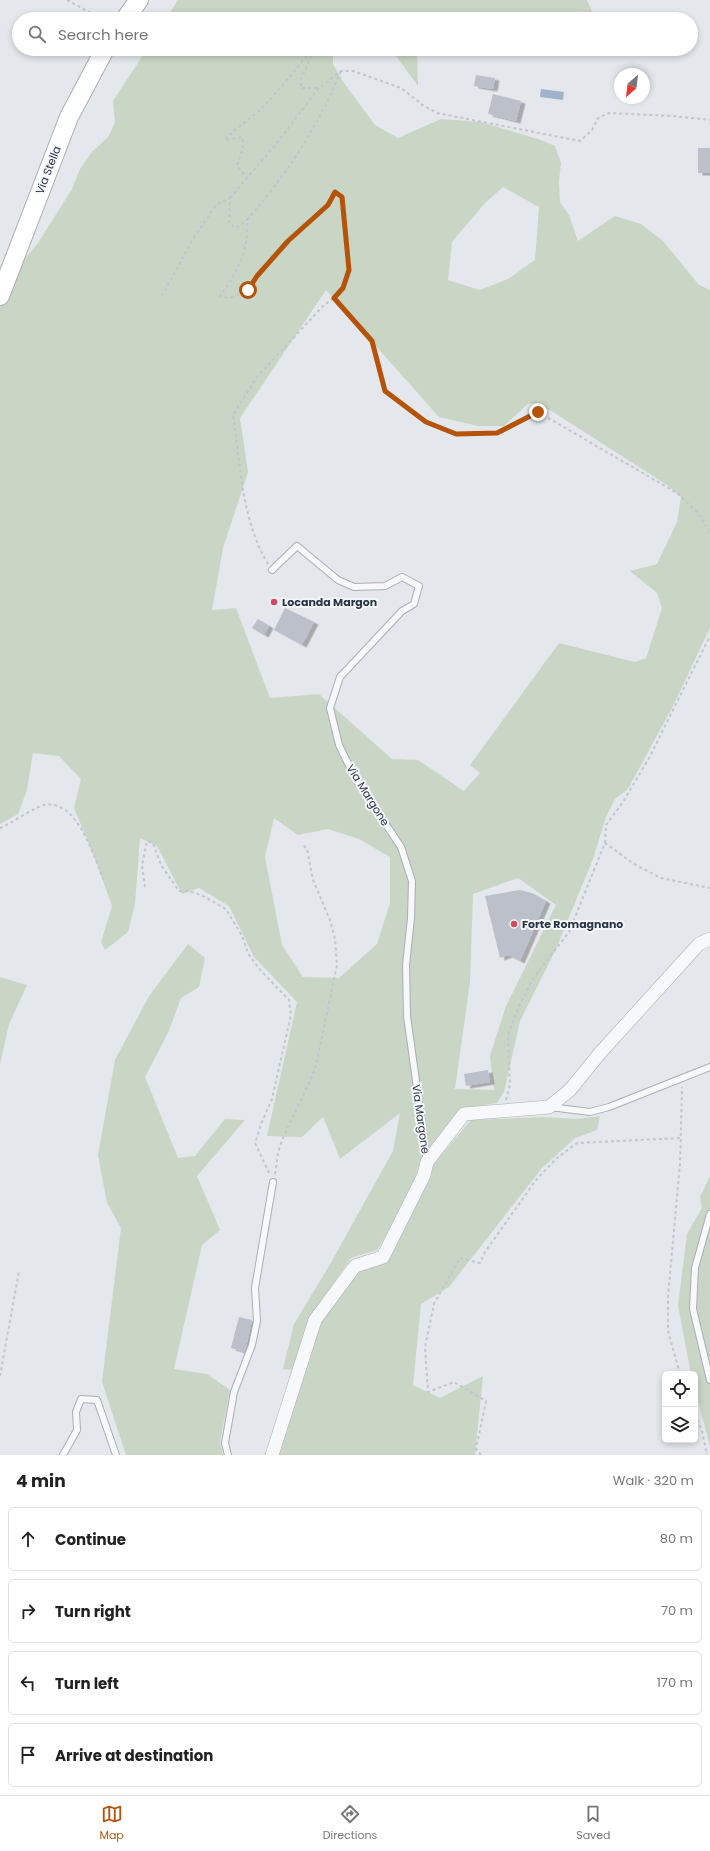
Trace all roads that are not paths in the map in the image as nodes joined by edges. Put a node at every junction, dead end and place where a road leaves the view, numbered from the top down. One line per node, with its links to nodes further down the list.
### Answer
1 (139, 0): 2 (main road)
2 (130, 12)
3 (101, 56): 4 (main road, Via Stella)
4 (0, 296)
5 (272, 570): 9 (lane, Via Margone)
6 (710, 939): 8 (street)
7 (710, 1067): 8 (lane, Via Margone)
8 (549, 1107): 9 (street, Via Margone)
9 (427, 1162): 16 (street, Via Margone)
10 (274, 1182): 15 (lane)
11 (710, 1214): 12 (lane)
12 (710, 1380)
13 (63, 1455): 14 (lane)
14 (116, 1455)
15 (228, 1455)
16 (272, 1455)

